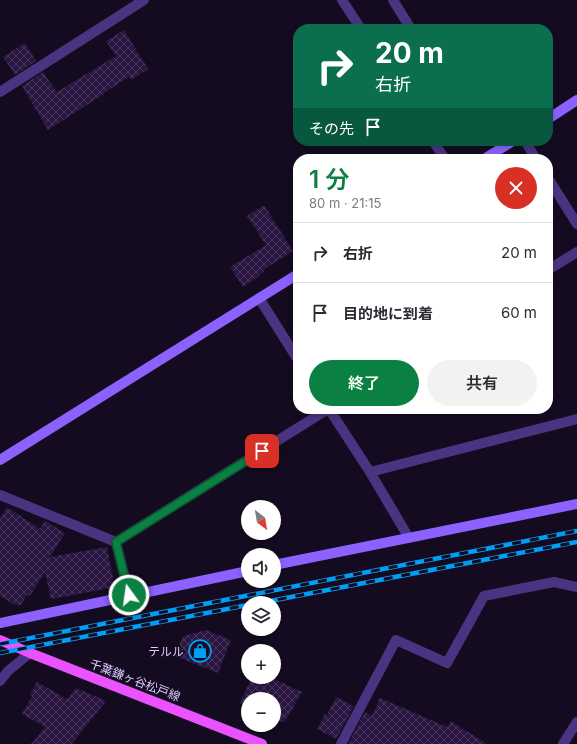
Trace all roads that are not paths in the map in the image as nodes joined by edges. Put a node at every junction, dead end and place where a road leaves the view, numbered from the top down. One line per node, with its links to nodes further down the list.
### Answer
1 (144, 0): 6 (street)
2 (342, 0): 4 (street)
3 (393, 0): 5 (street)
4 (358, 24)
5 (408, 24)
6 (0, 92)
7 (577, 100): 8 (street)
8 (553, 116)
9 (505, 146): 10 (street)
10 (492, 154)
11 (553, 186): 12 (street)
12 (577, 224)
13 (577, 252): 14 (street)
14 (553, 267)
15 (293, 277): 16 (street)
16 (259, 298): 17 (street); 21 (street)
17 (293, 352)
18 (320, 414): 26 (street)
19 (331, 414): 22 (street)
20 (577, 420): 22 (street)
21 (0, 460)
22 (370, 472): 25 (street)
23 (0, 495): 26 (street)
24 (577, 504): 25 (street)
25 (409, 538): 27 (street)
26 (116, 542): 30 (street)
27 (281, 564)
28 (241, 572): 30 (street)
29 (577, 587): 37 (street)
30 (129, 595): 31 (street)
31 (0, 623)
32 (0, 640): 33 (main road, 千葉鎌ヶ谷松戸線)
33 (30, 653): 34 (street); 36 (main road, 千葉鎌ヶ谷松戸線)
34 (0, 681)
35 (577, 722): 38 (street)
36 (262, 744)
37 (341, 744)
38 (563, 744)

